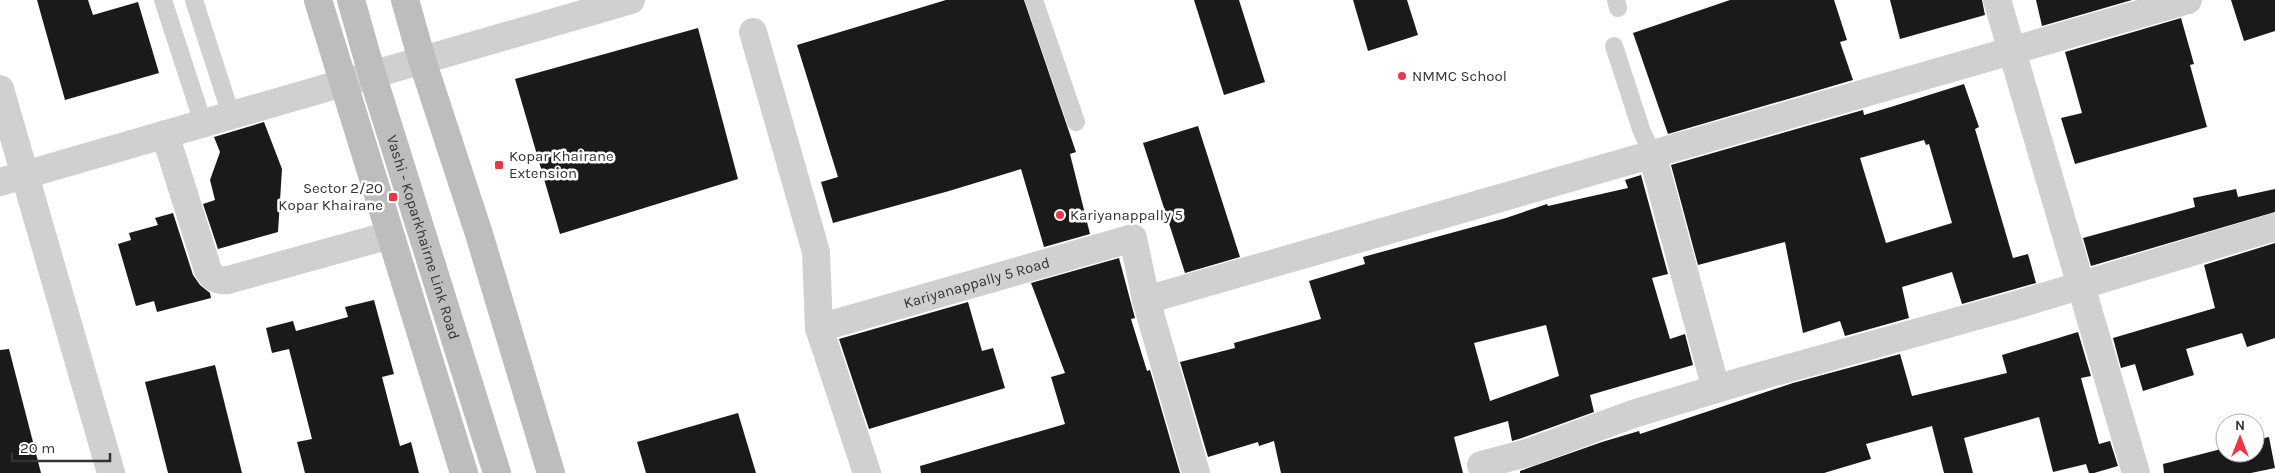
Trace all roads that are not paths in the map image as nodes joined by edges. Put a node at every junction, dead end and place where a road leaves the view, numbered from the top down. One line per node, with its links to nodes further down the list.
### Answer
1 (163, 0): 19 (lane)
2 (194, 0): 17 (lane)
3 (318, 0): 15 (main road)
4 (351, 0): 14 (main road, Vashi - Koparkhairne Link Road)
5 (405, 0): 13 (main road)
6 (632, 0): 13 (street)
7 (1034, 0): 18 (lane)
8 (1997, 0): 12 (street)
9 (2188, 0): 12 (street)
10 (753, 32): 29 (street)
11 (1614, 46): 21 (lane)
12 (2012, 50): 21 (street); 27 (street)
13 (422, 60): 14 (street); 35 (main road)
14 (372, 74): 15 (street); 25 (main road, Vashi - Koparkhairne Link Road)
15 (343, 82): 17 (street); 24 (main road)
16 (0, 89): 22 (street)
17 (231, 115): 19 (street)
18 (1076, 122)
19 (203, 123): 20 (street)
20 (165, 134): 22 (street); 24 (street)
21 (1652, 154): 28 (street); 30 (street)
22 (12, 178): 32 (street)
23 (2275, 227): 27 (street)
24 (390, 235): 26 (main road)
25 (428, 250): 26 (main road); 34 (main road, Vashi - Koparkhairne Link Road)
26 (398, 261): 33 (main road)
27 (2081, 286): 30 (street); 38 (street)
28 (1146, 300): 29 (street, Kariyanappally 5 Road); 37 (street)
29 (819, 328): 36 (street)
30 (1716, 389): 31 (street)
31 (1480, 465)
32 (111, 473)
33 (464, 473)
34 (497, 473)
35 (551, 473)
36 (866, 473)
37 (1196, 473)
38 (2136, 473)

